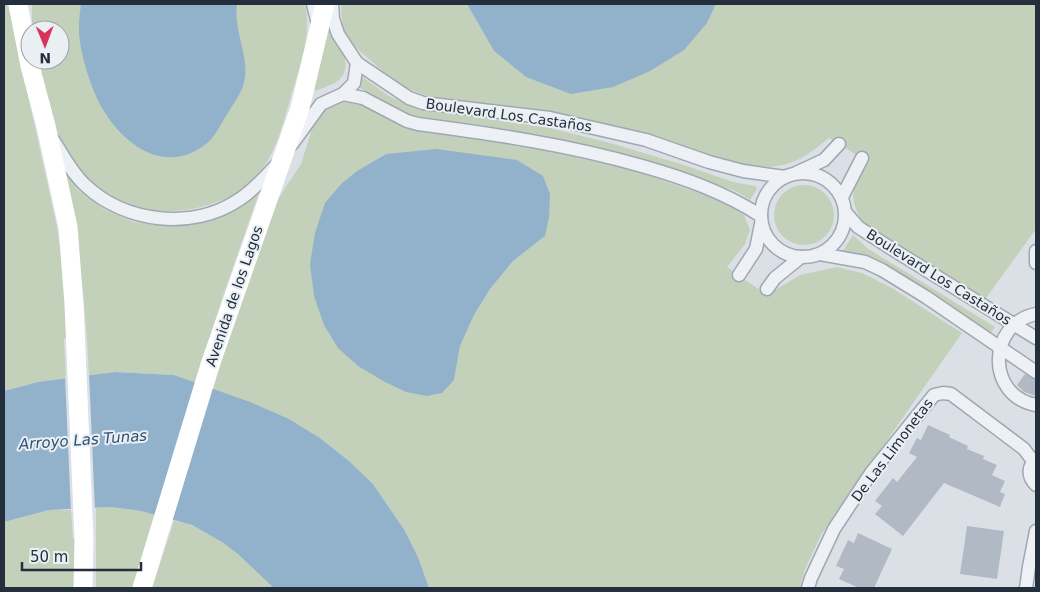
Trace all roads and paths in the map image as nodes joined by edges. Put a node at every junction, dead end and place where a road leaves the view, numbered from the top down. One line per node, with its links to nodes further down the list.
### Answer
1 (313, 4): 5 (street)
2 (325, 4): 5 (street, Avenida de los Lagos)
3 (332, 4): 6 (street, Boulevard Los Castaños)
4 (22, 9): 8 (street)
5 (320, 29): 10 (street, Avenida de los Lagos)
6 (357, 63): 7 (street); 12 (street, Boulevard Los Castaños)
7 (343, 94): 10 (street); 15 (street, Boulevard Los Castaños)
8 (46, 126): 10 (street); 31 (street)
9 (839, 144): 12 (street)
10 (283, 158): 32 (street, Avenida de los Lagos)
11 (862, 158): 13 (street)
12 (789, 176): 13 (street); 15 (street)
13 (842, 197): 14 (street)
14 (846, 213): 17 (street); 23 (street, Boulevard Los Castaños)
15 (761, 219): 18 (street); 20 (street)
16 (1036, 252): 19 (street)
17 (820, 254): 18 (street); 25 (street, Boulevard Los Castaños)
18 (801, 257): 21 (street)
19 (1036, 263)
20 (738, 275)
21 (767, 289)
22 (1036, 314): 23 (street)
23 (1014, 323): 24 (street, Boulevard Los Castaños); 25 (street)
24 (1036, 338)
25 (999, 348): 26 (street, Boulevard Los Castaños); 27 (street)
26 (1036, 372)
27 (1036, 405)
28 (1035, 460): 29 (street); 33 (street, De Las Limonetas)
29 (1036, 485)
30 (1036, 531): 34 (street)
31 (84, 588)
32 (142, 588)
33 (808, 588)
34 (1026, 588)

